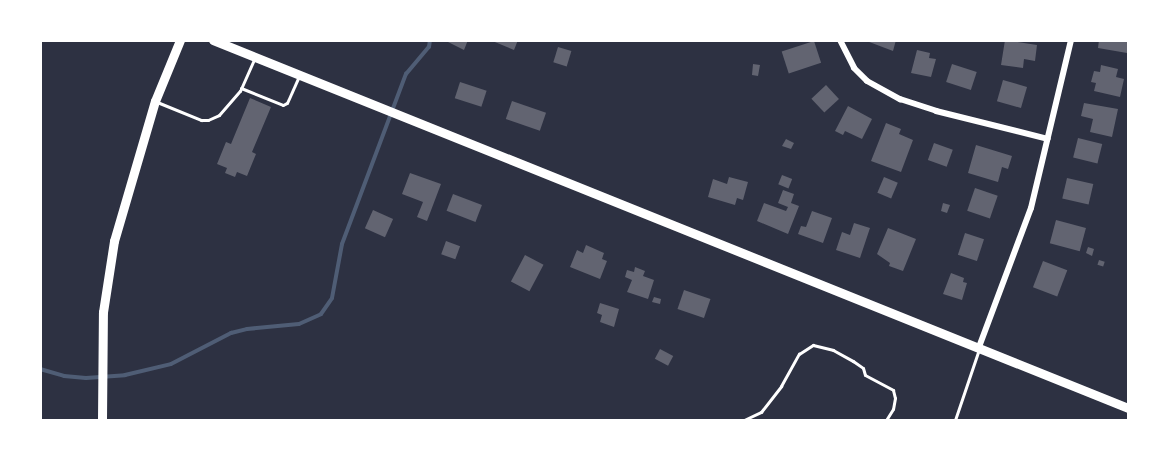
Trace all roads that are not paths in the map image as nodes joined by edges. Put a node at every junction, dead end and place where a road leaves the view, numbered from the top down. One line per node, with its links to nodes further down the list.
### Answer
1 (180, 40): 8 (main road)
2 (213, 40): 5 (main road)
3 (840, 40): 9 (street)
4 (1071, 40): 9 (street)
5 (255, 58): 6 (main road); 7 (lane)
6 (299, 76): 7 (lane); 10 (main road)
7 (241, 88): 8 (lane)
8 (155, 101): 12 (main road)
9 (1048, 139): 10 (street)
10 (980, 347): 11 (main road); 15 (lane)
11 (1128, 408)
12 (102, 420)
13 (744, 420): 14 (lane)
14 (886, 420)
15 (955, 420)

